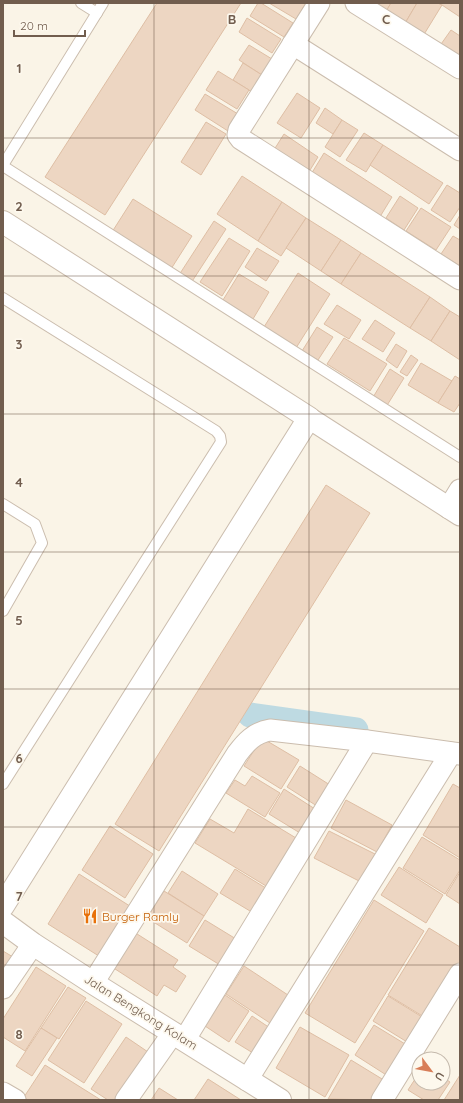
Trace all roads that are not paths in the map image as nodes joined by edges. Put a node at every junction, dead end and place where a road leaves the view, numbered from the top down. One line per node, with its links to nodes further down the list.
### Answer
1 (81, 3): 5 (lane)
2 (103, 3): 5 (lane)
3 (319, 3): 6 (street)
4 (356, 3): 7 (street)
5 (97, 13): 9 (lane)
6 (293, 44): 8 (street); 11 (street)
7 (460, 68)
8 (460, 150)
9 (3, 165): 14 (lane)
10 (3, 222): 13 (street)
11 (460, 279)
12 (3, 298): 21 (lane)
13 (309, 418): 17 (street); 22 (street)
14 (460, 457)
15 (460, 490): 17 (street)
16 (3, 504): 18 (lane)
17 (455, 512)
18 (3, 611)
19 (367, 741): 20 (street); 26 (street); 28 (street)
20 (456, 754): 30 (street)
21 (3, 784)
22 (3, 906)
23 (3, 922): 24 (street, Jalan Bengkong Kolam)
24 (33, 944): 26 (street, Jalan Bengkong Kolam); 27 (street)
25 (460, 974): 33 (street)
26 (93, 983): 28 (street, Jalan Bengkong Kolam)
27 (3, 988)
28 (179, 1036): 30 (street, Jalan Bengkong Kolam); 32 (street)
29 (3, 1093): 31 (street)
30 (262, 1093)
31 (15, 1100)
32 (126, 1100)
33 (382, 1100)

